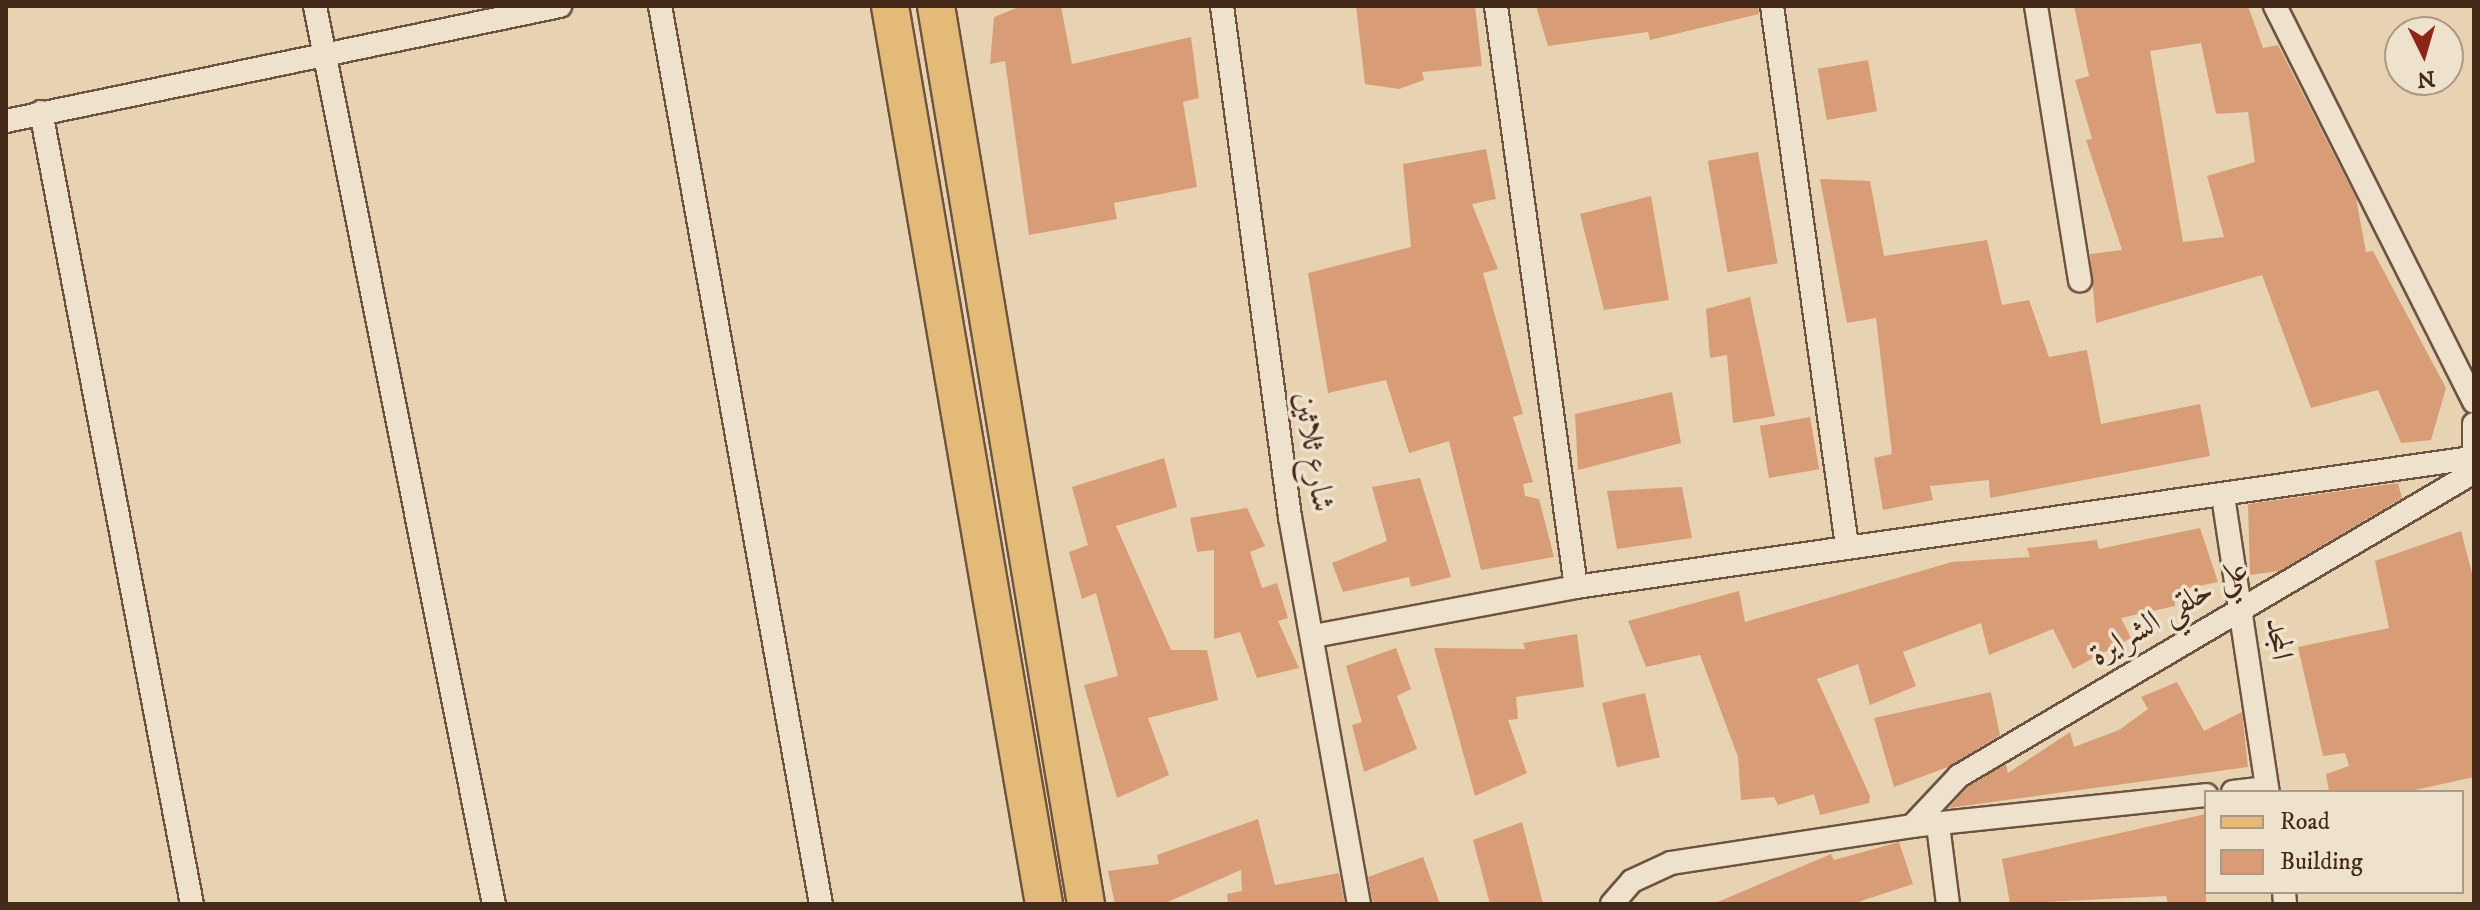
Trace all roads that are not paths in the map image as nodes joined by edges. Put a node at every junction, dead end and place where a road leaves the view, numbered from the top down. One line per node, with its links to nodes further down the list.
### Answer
1 (315, 6): 11 (street)
2 (560, 6): 11 (street)
3 (660, 6): 32 (street)
4 (890, 6): 24 (main road)
5 (936, 6): 23 (main road)
6 (1222, 6): 22 (street, شارع ثلاثين)
7 (1496, 6): 20 (street)
8 (1772, 6): 19 (street)
9 (2036, 6): 14 (street)
10 (2275, 6): 15 (street)
11 (324, 54): 12 (street); 31 (street)
12 (41, 112): 13 (street); 30 (street)
13 (6, 121)
14 (2080, 280)
15 (2474, 402)
16 (2474, 424): 17 (street)
17 (2473, 465): 18 (street); 21 (street, علي خلقي الشرايرة)
18 (2223, 496): 19 (street); 21 (street, المجد)
19 (1847, 546): 20 (street)
20 (1576, 587): 22 (street)
21 (2241, 606): 25 (street, المجد); 28 (street, علي خلقي الشرايرة)
22 (1314, 636): 35 (street, شارع ثلاثين)
23 (1046, 686): 24 (main road); 34 (main road)
24 (1011, 692): 33 (main road)
25 (2268, 790)
26 (2204, 795): 27 (street)
27 (1938, 825): 28 (street); 36 (street)
28 (1912, 826): 29 (street)
29 (1614, 903)
30 (192, 904)
31 (494, 904)
32 (821, 904)
33 (1044, 904)
34 (1086, 904)
35 (1359, 904)
36 (1948, 904)

